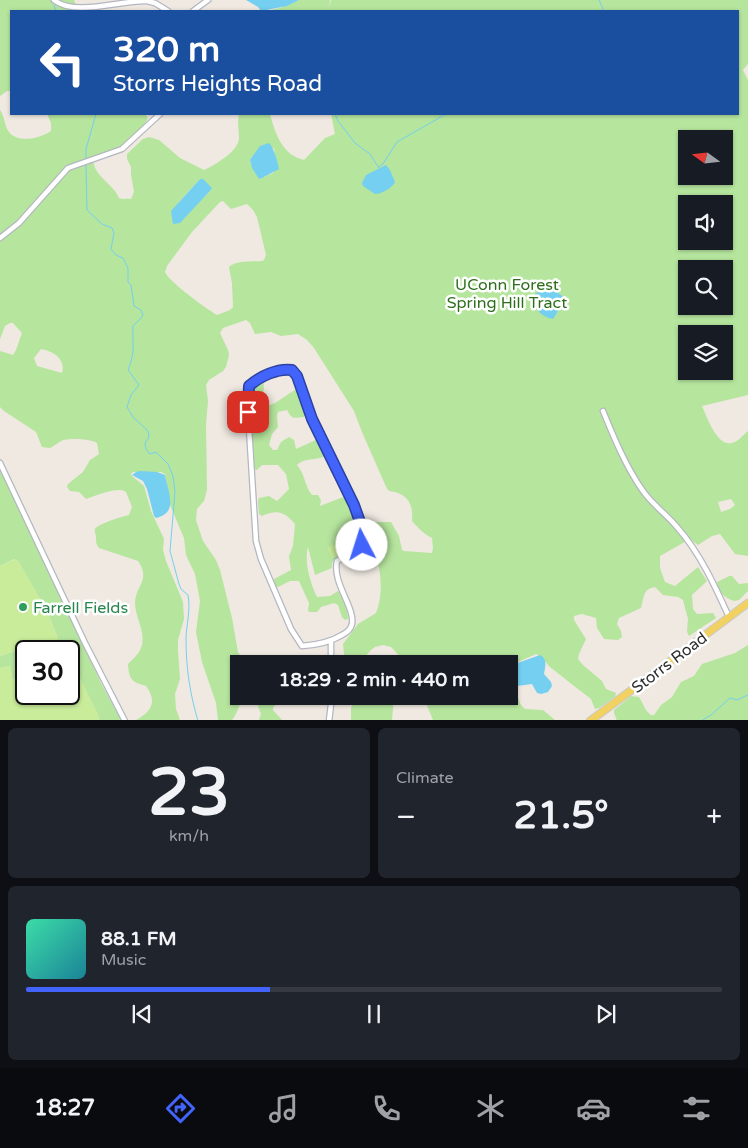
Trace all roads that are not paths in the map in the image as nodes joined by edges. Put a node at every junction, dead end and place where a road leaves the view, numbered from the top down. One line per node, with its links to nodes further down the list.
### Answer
1 (54, 0): 3 (street)
2 (208, 0): 4 (street)
3 (166, 10)
4 (194, 10)
5 (159, 115): 6 (street)
6 (0, 238)
7 (603, 411): 10 (street)
8 (0, 463): 14 (street)
9 (748, 603): 10 (main road, Storrs Road)
10 (729, 617): 16 (main road, Storrs Road)
11 (331, 642): 11 (street); 12 (street)
12 (332, 655)
13 (331, 705): 15 (street)
14 (125, 720)
15 (329, 720)
16 (590, 720)

